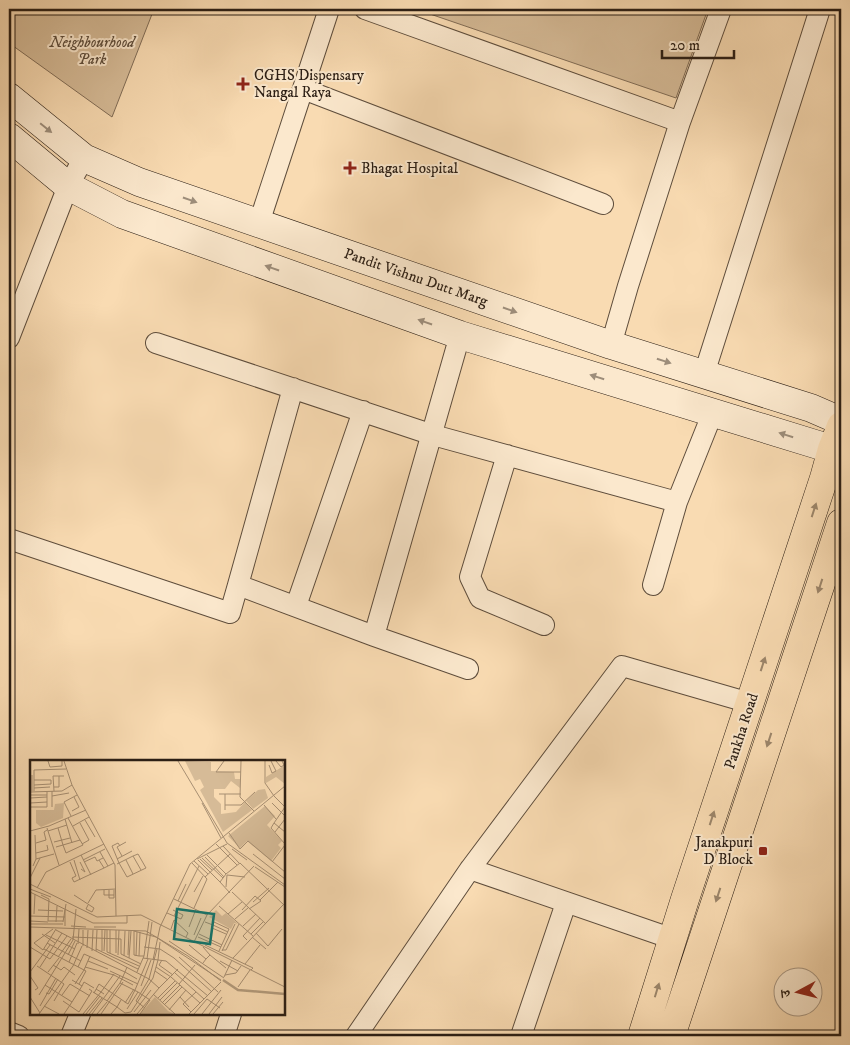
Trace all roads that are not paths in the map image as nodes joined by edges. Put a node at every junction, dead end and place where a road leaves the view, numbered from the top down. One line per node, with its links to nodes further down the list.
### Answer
1 (329, 9): 6 (street)
2 (365, 9): 5 (street)
3 (721, 9): 8 (street)
4 (820, 9): 18 (street)
5 (402, 15): 8 (street)
6 (303, 89): 12 (street); 13 (street)
7 (9, 97): 10 (street, Pandit Vishnu Dutt Marg, one-way to 10)
8 (680, 122): 17 (street)
9 (9, 137): 11 (street)
10 (84, 158): 11 (street); 13 (street, Pandit Vishnu Dutt Marg, one-way to 13)
11 (68, 186): 14 (street, one-way to 11); 15 (street)
12 (603, 204)
13 (260, 223): 17 (street, Pandit Vishnu Dutt Marg, one-way to 17)
14 (460, 334): 21 (street, one-way to 14); 23 (street)
15 (9, 338)
16 (156, 343): 19 (street)
17 (612, 345): 18 (street, Pandit Vishnu Dutt Marg, one-way to 18)
18 (704, 374): 22 (street, Pandit Vishnu Dutt Marg)
19 (293, 388): 20 (street); 29 (street)
20 (363, 412): 23 (street); 31 (street)
21 (713, 412): 24 (street, one-way to 21); 26 (street)
22 (841, 421)
23 (433, 435): 25 (street); 33 (street)
24 (838, 442): 35 (main road, Pankha Road, one-way to 24)
25 (507, 455): 26 (street); 32 (street)
26 (678, 502): 30 (street)
27 (840, 529): 48 (main road, Pankha Road, one-way to 48)
28 (9, 539): 29 (street)
29 (238, 585): 31 (street)
30 (654, 585)
31 (296, 606): 33 (street)
32 (544, 625)
33 (374, 636): 34 (street)
34 (468, 669)
35 (750, 703): 36 (street); 38 (main road, Pankha Road, one-way to 35)
36 (470, 869): 37 (street); 45 (street)
37 (566, 903): 38 (street); 46 (street)
38 (673, 939): 47 (main road, Pankha Road, one-way to 38)
39 (80, 1015): 43 (street)
40 (231, 1015): 44 (street)
41 (9, 1032): 42 (street)
42 (19, 1036)
43 (71, 1036)
44 (224, 1036)
45 (356, 1036)
46 (521, 1036)
47 (642, 1036)
48 (671, 1036)

